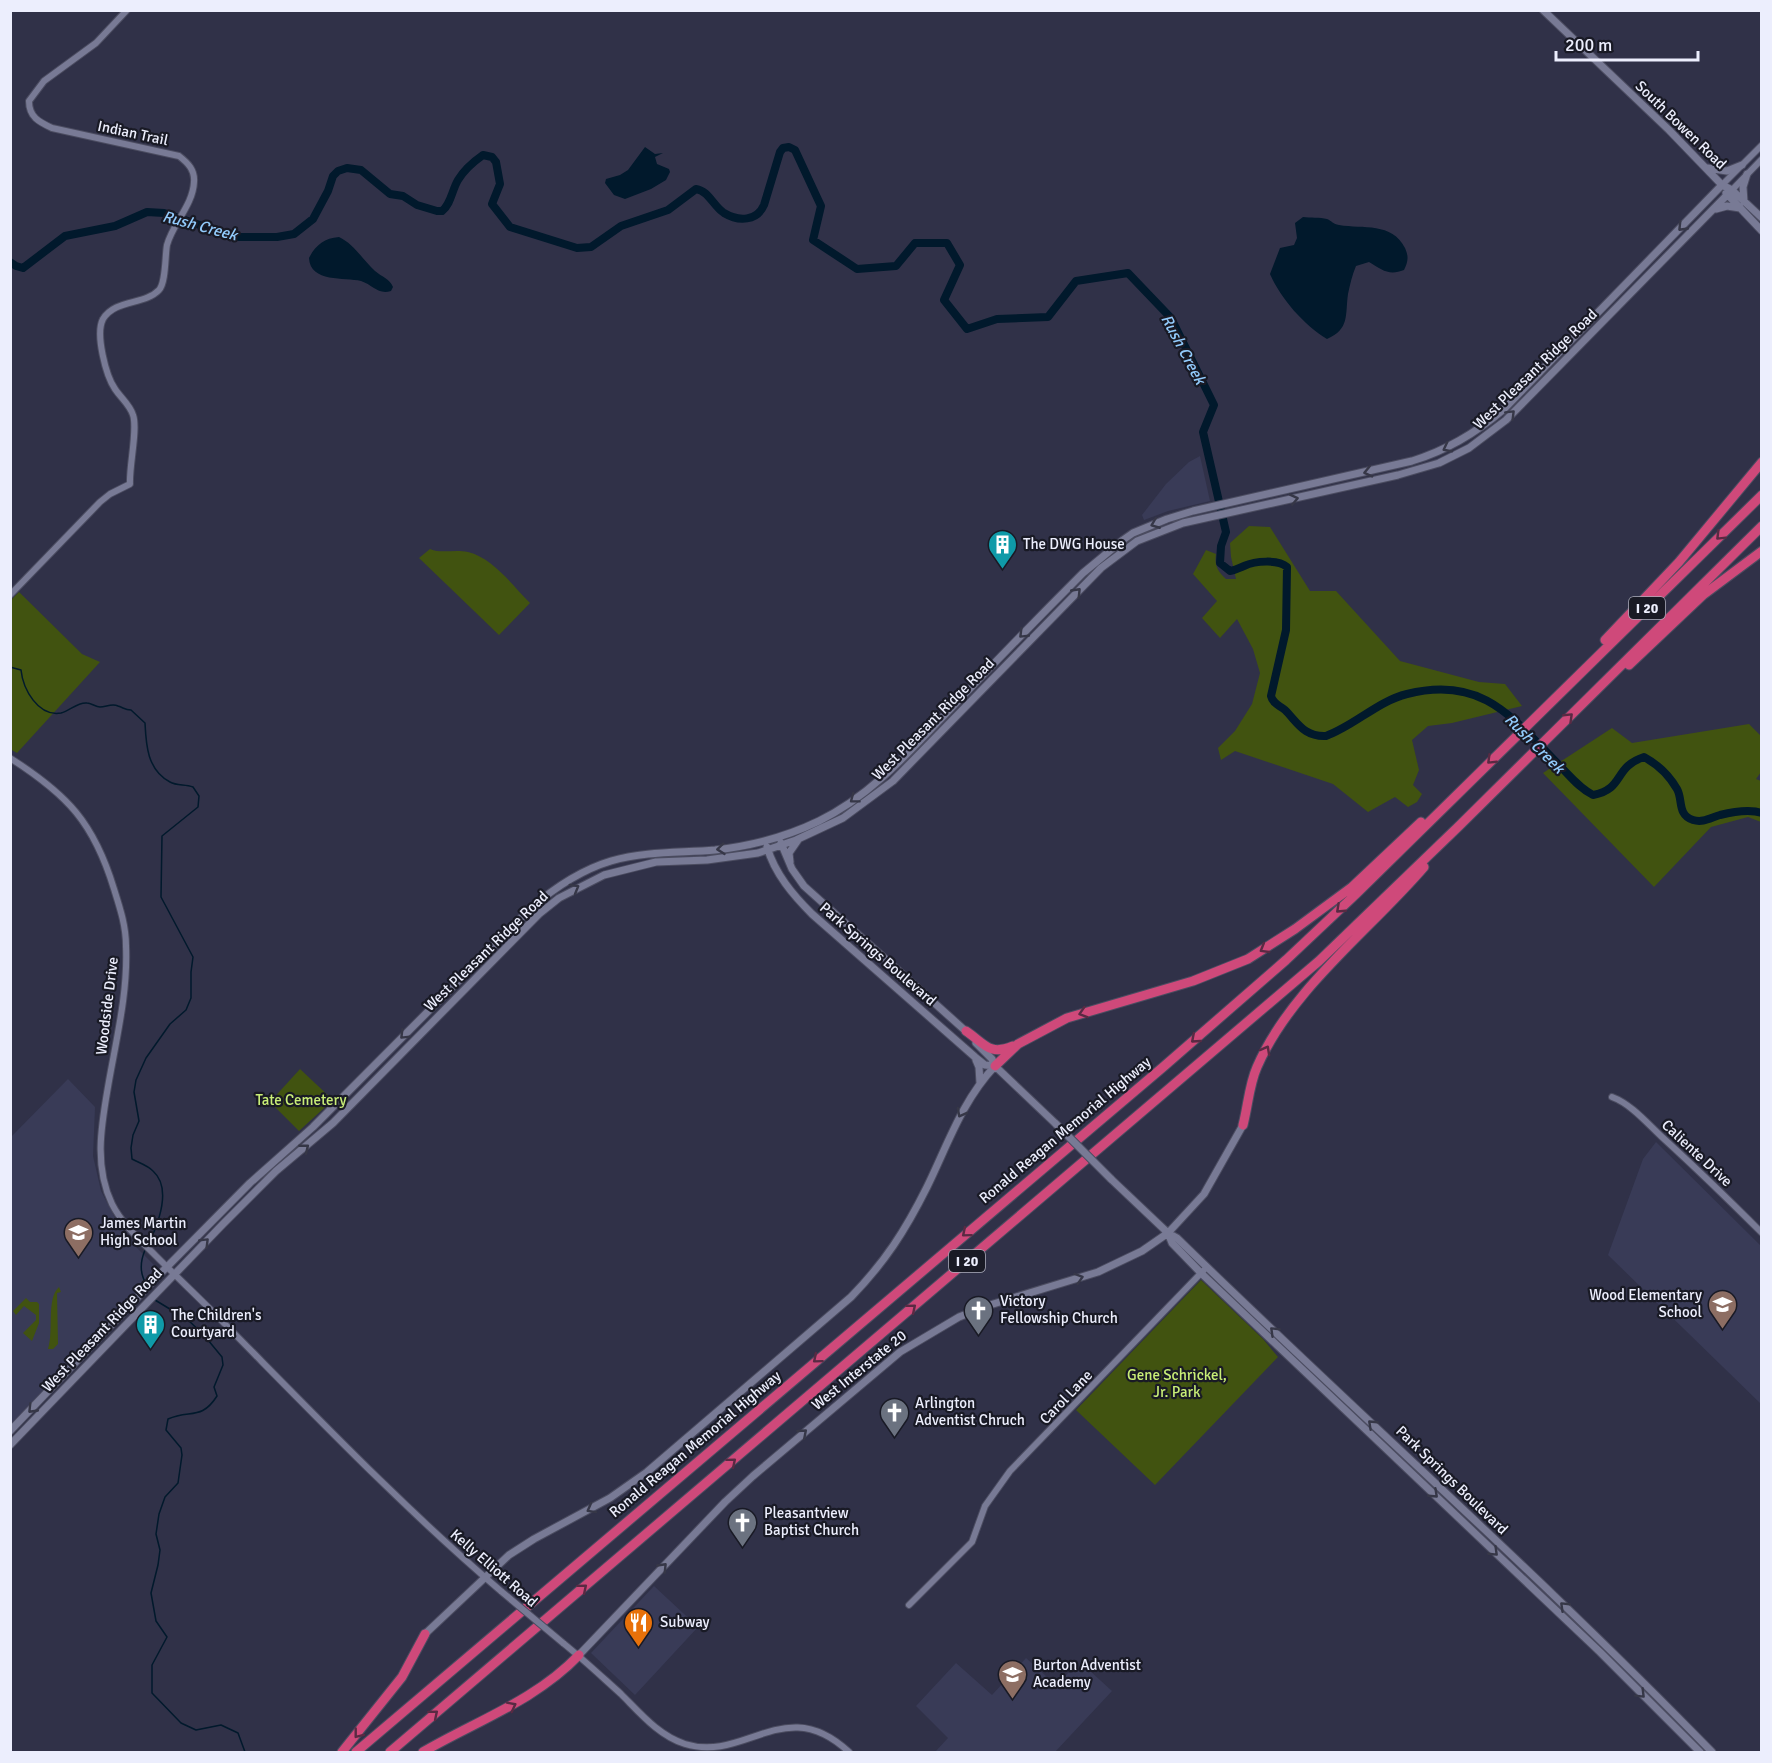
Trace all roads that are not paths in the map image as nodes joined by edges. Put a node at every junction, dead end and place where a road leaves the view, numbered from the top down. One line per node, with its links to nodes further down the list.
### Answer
1 (127, 10): 18 (street, Indian Trail)
2 (1543, 10): 6 (main road, South Bowen Road)
3 (1761, 145): 5 (street, West Pleasant Ridge Road)
4 (1761, 159): 7 (street, West Pleasant Ridge Road)
5 (1742, 165): 6 (main road); 8 (street, West Pleasant Ridge Road)
6 (1707, 168): 8 (main road, South Bowen Road)
7 (1747, 174): 9 (street, West Pleasant Ridge Road); 10 (main road)
8 (1722, 185): 9 (main road, South Bowen Road); 24 (main road, West Pleasant Ridge Road, one-way to 24)
9 (1729, 193): 10 (main road, South Bowen Road); 11 (main road, West Pleasant Ridge Road)
10 (1742, 205): 11 (main road); 12 (main road, South Bowen Road); 13 (main road, South Bowen Road)
11 (1713, 209): 25 (main road, West Pleasant Ridge Road, one-way to 11)
12 (1761, 218)
13 (1761, 231)
14 (1761, 462): 19 (highway)
15 (1761, 495): 19 (highway, Ronald Reagan Memorial Highway / I 20, one-way to 19)
16 (1761, 526): 20 (highway, I 20)
17 (1761, 551): 20 (highway)
18 (10, 595)
19 (1555, 697): 22 (highway, Ronald Reagan Memorial Highway / I 20, one-way to 22)
20 (1588, 699): 23 (highway, I 20, one-way to 20)
21 (10, 758): 44 (street, Woodside Drive)
22 (1471, 779): 34 (highway, one-way to 34); 60 (highway, Ronald Reagan Memorial Highway / I 20, one-way to 60)
23 (1459, 826): 37 (highway, one-way to 23); 61 (highway, I 20, one-way to 23)
24 (778, 837): 26 (main road, West Pleasant Ridge Road); 27 (main road, Park Springs Boulevard)
25 (801, 838): 27 (main road, West Pleasant Ridge Road); 31 (main road)
26 (765, 841): 28 (main road, Park Springs Boulevard); 44 (main road, West Pleasant Ridge Road, one-way to 44)
27 (782, 846): 28 (main road, West Pleasant Ridge Road); 31 (main road, Park Springs Boulevard)
28 (767, 850): 29 (main road, West Pleasant Ridge Road); 30 (main road, Park Springs Boulevard)
29 (749, 854): 30 (main road); 46 (main road, West Pleasant Ridge Road, one-way to 29)
30 (773, 864): 32 (main road, Park Springs Boulevard)
31 (793, 870): 33 (main road, Park Springs Boulevard)
32 (933, 1021): 33 (main road); 35 (main road, Park Springs Boulevard)
33 (966, 1031): 34 (highway); 36 (main road, Park Springs Boulevard)
34 (1018, 1044): 36 (highway)
35 (975, 1058): 36 (main road, Park Springs Boulevard); 38 (main road)
36 (995, 1066): 38 (main road); 42 (main road, Park Springs Boulevard, bridge)
37 (1253, 1079): 39 (highway); 41 (highway)
38 (980, 1083): 55 (main road, one-way to 55)
39 (1262, 1085)
40 (1612, 1097): 43 (street, Caliente Drive)
41 (1243, 1125): 42 (main road, West Interstate 20)
42 (1168, 1233): 45 (main road, Park Springs Boulevard); 58 (main road, West Interstate 20, one-way to 42)
43 (1761, 1233)
44 (167, 1267): 46 (street, Woodside Drive); 47 (main road, West Pleasant Ridge Road)
45 (1204, 1270): 51 (main road, Park Springs Boulevard, one-way to 45); 52 (main road, Park Springs Boulevard); 56 (street, Carol Lane)
46 (174, 1274): 48 (main road, West Pleasant Ridge Road); 55 (street, Kelly Elliott Road)
47 (102, 1335): 48 (main road); 49 (main road, West Pleasant Ridge Road, one-way to 49)
48 (108, 1342): 50 (main road, West Pleasant Ridge Road)
49 (10, 1431)
50 (10, 1445)
51 (1397, 1446): 52 (main road); 53 (main road, Park Springs Boulevard)
52 (1390, 1453): 54 (main road, Park Springs Boulevard, one-way to 54)
53 (1458, 1504): 54 (main road); 65 (main road, Park Springs Boulevard, one-way to 53)
54 (1452, 1511): 64 (main road, Park Springs Boulevard, one-way to 64)
55 (484, 1577): 57 (main road); 58 (street, Kelly Elliott Road, bridge)
56 (909, 1605)
57 (425, 1634): 59 (highway, one-way to 59)
58 (579, 1655): 62 (highway, one-way to 58); 63 (street, Kelly Elliott Road)
59 (342, 1752)
60 (356, 1752)
61 (390, 1752)
62 (423, 1752)
63 (849, 1752)
64 (1700, 1752)
65 (1712, 1752)

